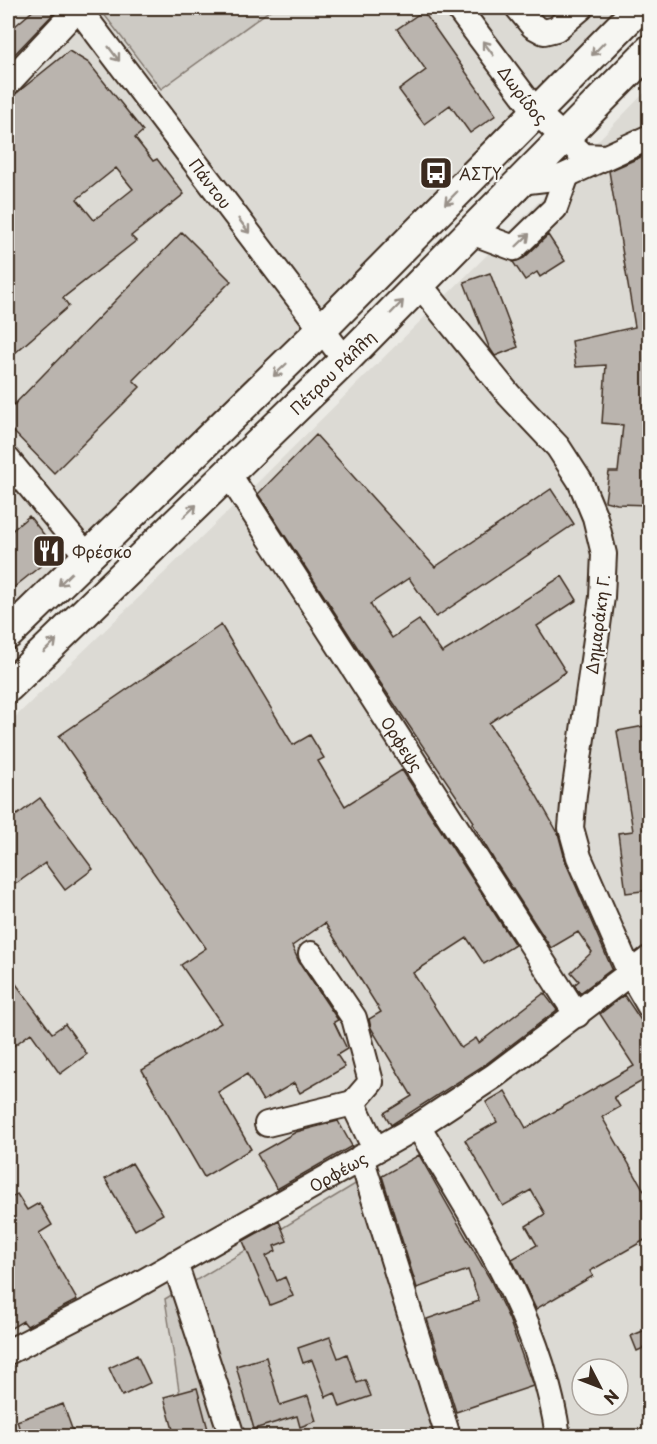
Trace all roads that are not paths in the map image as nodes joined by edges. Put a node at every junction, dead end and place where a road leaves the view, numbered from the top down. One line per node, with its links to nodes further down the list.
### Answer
1 (78, 8): 7 (street); 16 (street, Πάντου, one-way to 16)
2 (518, 8): 3 (street)
3 (578, 8)
4 (639, 8): 8 (main road, one-way to 8)
5 (470, 12): 8 (street, Δωρίδος, one-way to 5)
6 (650, 50): 10 (main road, Πέτρου Ράλλη)
7 (8, 83)
8 (536, 112): 10 (street, Δωρίδος); 16 (main road, one-way to 16)
9 (650, 137): 11 (street)
10 (562, 138): 11 (street, Δωρίδος); 13 (main road, Πέτρου Ράλλη)
11 (605, 157): 12 (street)
12 (567, 175): 13 (street); 14 (street, one-way to 12)
13 (520, 182): 14 (main road, Πέτρου Ράλλη)
14 (471, 232): 15 (main road, Πέτρου Ράλλη)
15 (419, 284): 17 (main road, Πέτρου Ράλλη, one-way to 15); 25 (street, Δημαράκη Γ.)
16 (322, 329): 17 (street, Πάντου); 20 (main road, one-way to 20)
17 (345, 360): 19 (main road, Πέτρου Ράλλη)
18 (8, 460): 20 (street)
19 (228, 473): 22 (main road, Πέτρου Ράλλη, one-way to 19); 27 (street, Ορφεψς)
20 (88, 557): 21 (main road, one-way to 21)
21 (8, 634)
22 (8, 687)
23 (311, 954): 28 (street)
24 (650, 958): 25 (street, Ορφέως)
25 (629, 971): 26 (street, Δημαράκη Γ.); 27 (street, Ορφέως)
26 (650, 1007)
27 (577, 1015): 30 (street, Ορφέως)
28 (353, 1104): 29 (street); 31 (street)
29 (267, 1124)
30 (418, 1126): 31 (street, Ορφέως); 36 (street)
31 (368, 1153): 32 (street, Ορφέως); 35 (street)
32 (175, 1263): 33 (street, Ορφέως); 34 (street)
33 (8, 1352)
34 (232, 1437)
35 (448, 1437)
36 (558, 1437)

